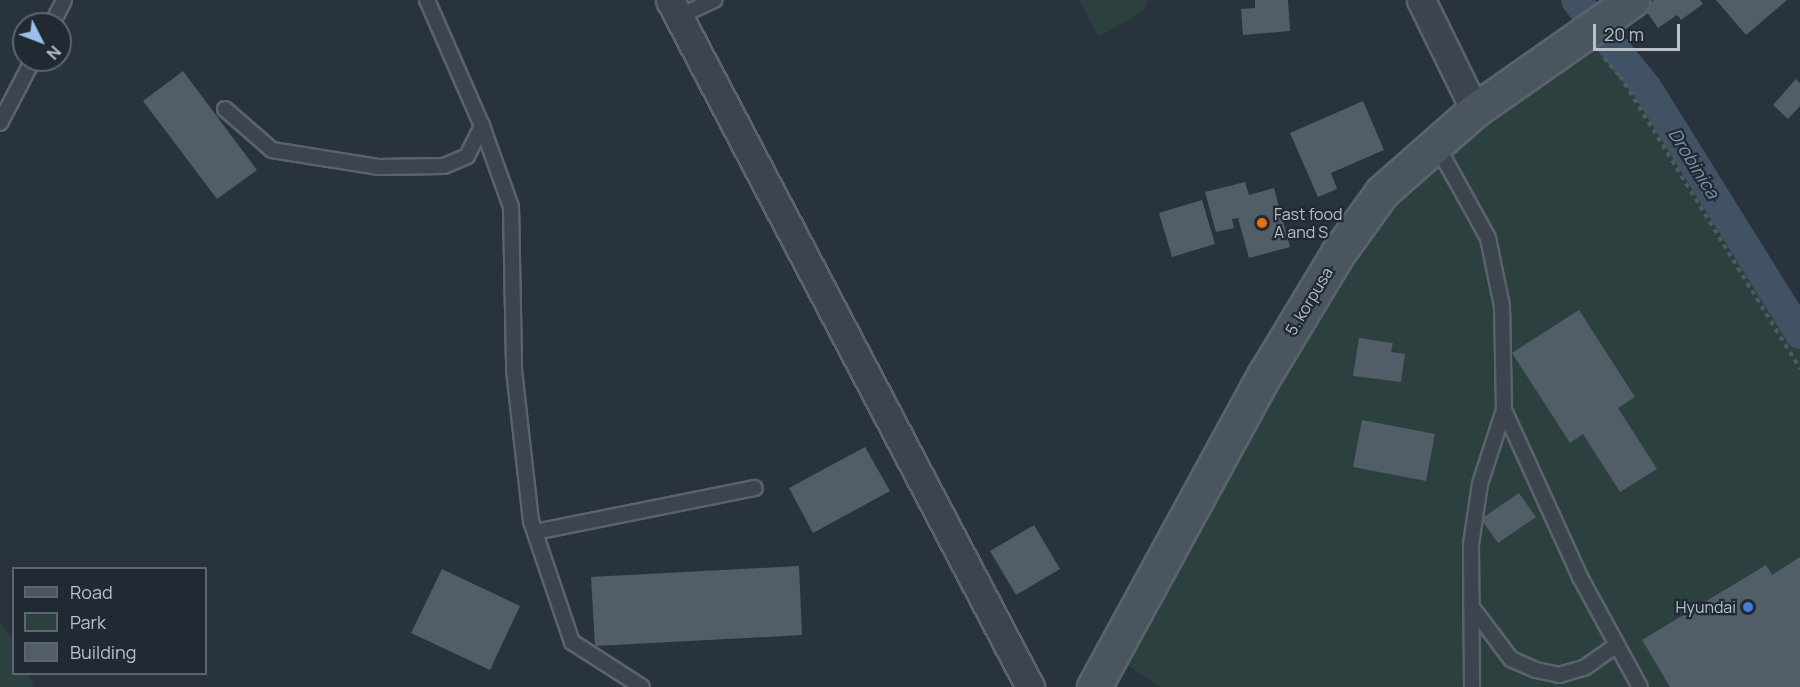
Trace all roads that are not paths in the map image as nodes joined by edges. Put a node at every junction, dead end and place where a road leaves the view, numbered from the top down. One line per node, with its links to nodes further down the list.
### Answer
1 (427, 0): 10 (lane)
2 (714, 0): 5 (lane)
3 (1421, 0): 8 (street)
4 (1629, 2): 8 (street, 5. korpusa)
5 (675, 8): 18 (street)
6 (27, 72): 9 (lane)
7 (225, 109): 10 (lane)
8 (1475, 110): 11 (street, 5. korpusa)
9 (0, 123)
10 (482, 126): 14 (lane)
11 (1435, 142): 12 (lane); 19 (street, 5. korpusa)
12 (1504, 410): 15 (lane); 16 (lane)
13 (755, 488): 14 (lane)
14 (535, 532): 17 (lane)
15 (1471, 606): 16 (lane); 20 (lane)
16 (1617, 645): 21 (lane)
17 (642, 687)
18 (1030, 687)
19 (1094, 687)
20 (1472, 687)
21 (1640, 687)

